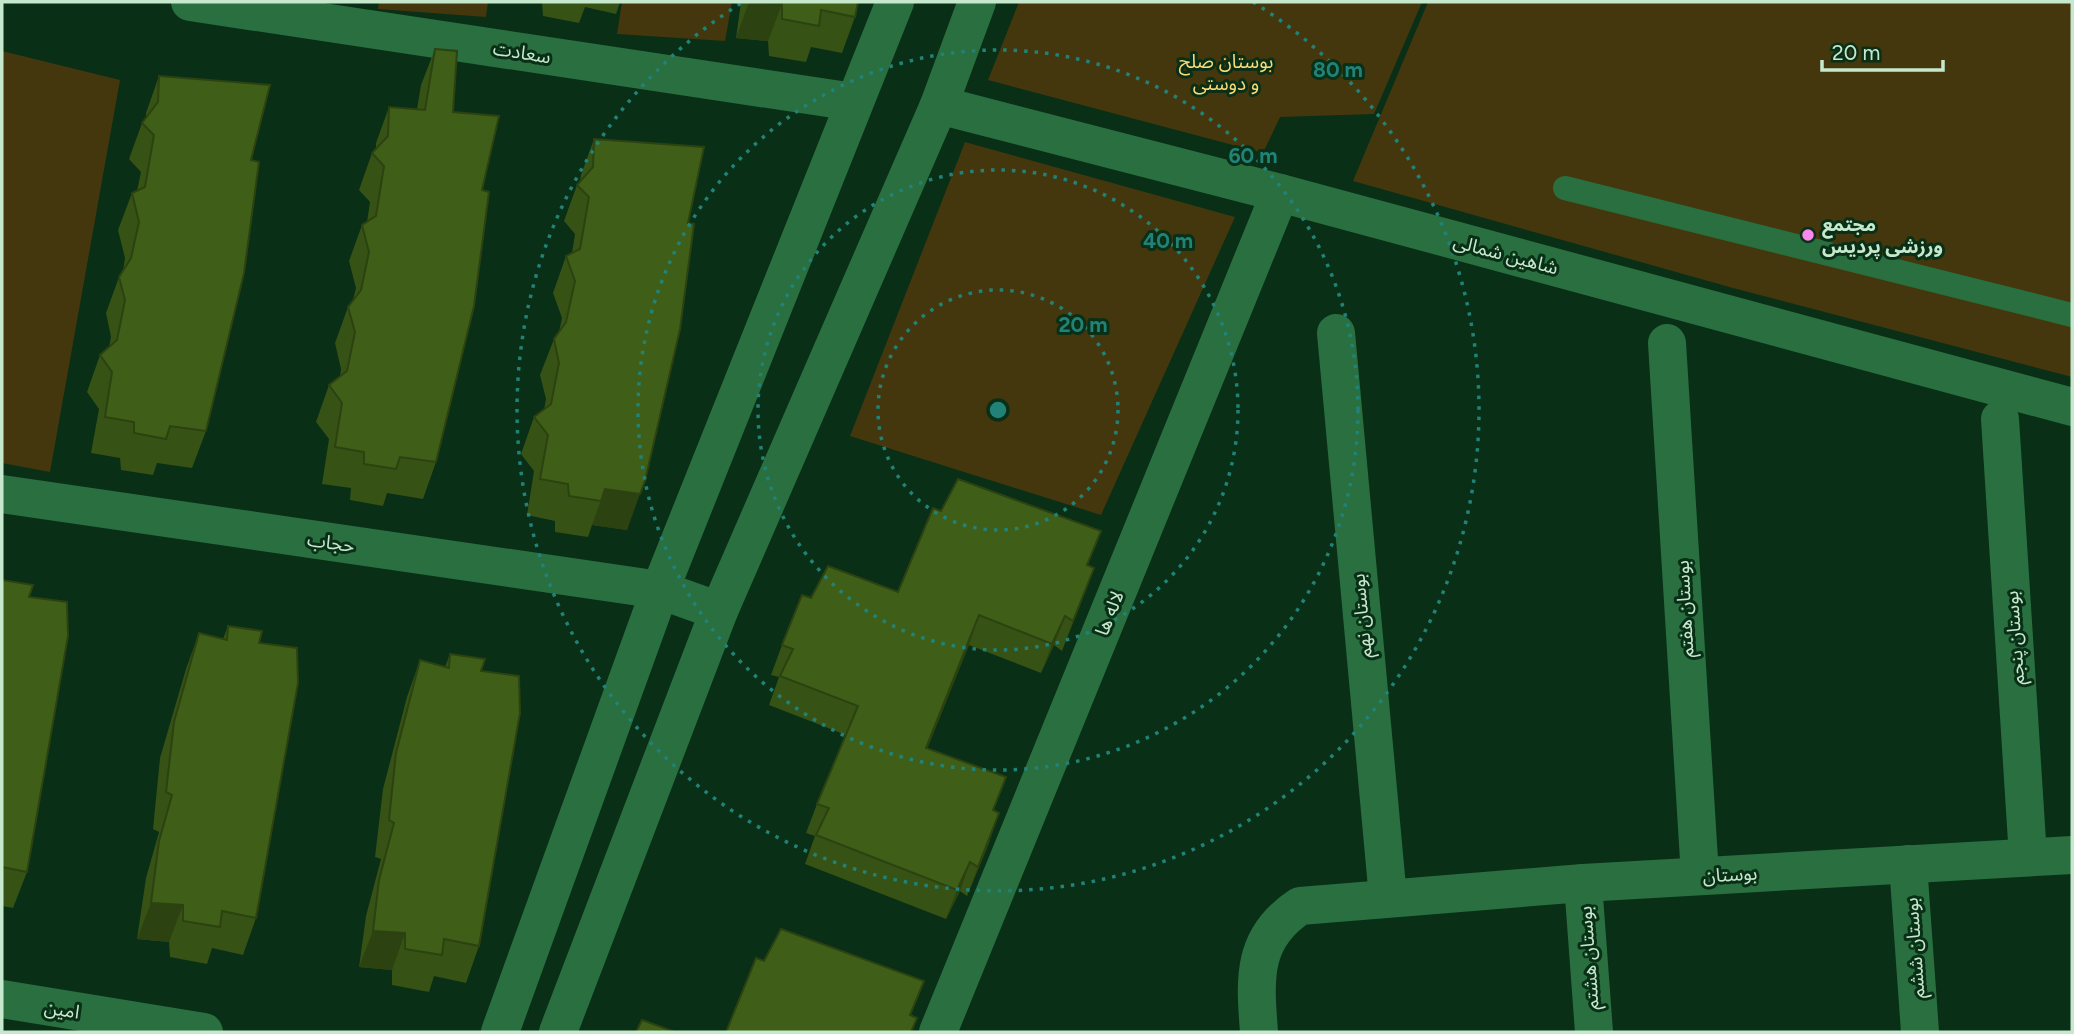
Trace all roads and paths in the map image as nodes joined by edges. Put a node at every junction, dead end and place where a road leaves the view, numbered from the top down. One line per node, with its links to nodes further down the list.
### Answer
1 (190, 2): 4 (street, سعادت)
2 (895, 2): 4 (street)
3 (977, 2): 5 (street)
4 (853, 102): 14 (street)
5 (939, 104): 7 (street, شاهین شمالی); 15 (street)
6 (1565, 188): 8 (lane)
7 (1280, 193): 11 (street, شاهین شمالی); 26 (street, لاله ها)
8 (2072, 315)
9 (1336, 333): 21 (street, بوستان نهم)
10 (1667, 343): 19 (street, بوستان هفتم)
11 (2072, 407)
12 (2000, 419): 17 (street, بوستان پنجم)
13 (2, 494): 14 (street, حجاب)
14 (660, 590): 15 (street, حجاب); 24 (street)
15 (719, 611): 25 (street)
16 (2072, 855): 17 (street, بوستان)
17 (2028, 857): 18 (street, بوستان)
18 (1908, 864): 19 (street, بوستان); 29 (street, بوستان ششم)
19 (1700, 876): 20 (street, بوستان)
20 (1583, 883): 21 (street, بوستان); 28 (street, بوستان هشتم)
21 (1388, 898): 27 (street, بوستان)
22 (2, 999): 23 (street, امین)
23 (204, 1032)
24 (500, 1032)
25 (558, 1032)
26 (938, 1032)
27 (1258, 1032)
28 (1594, 1032)
29 (1920, 1032)

